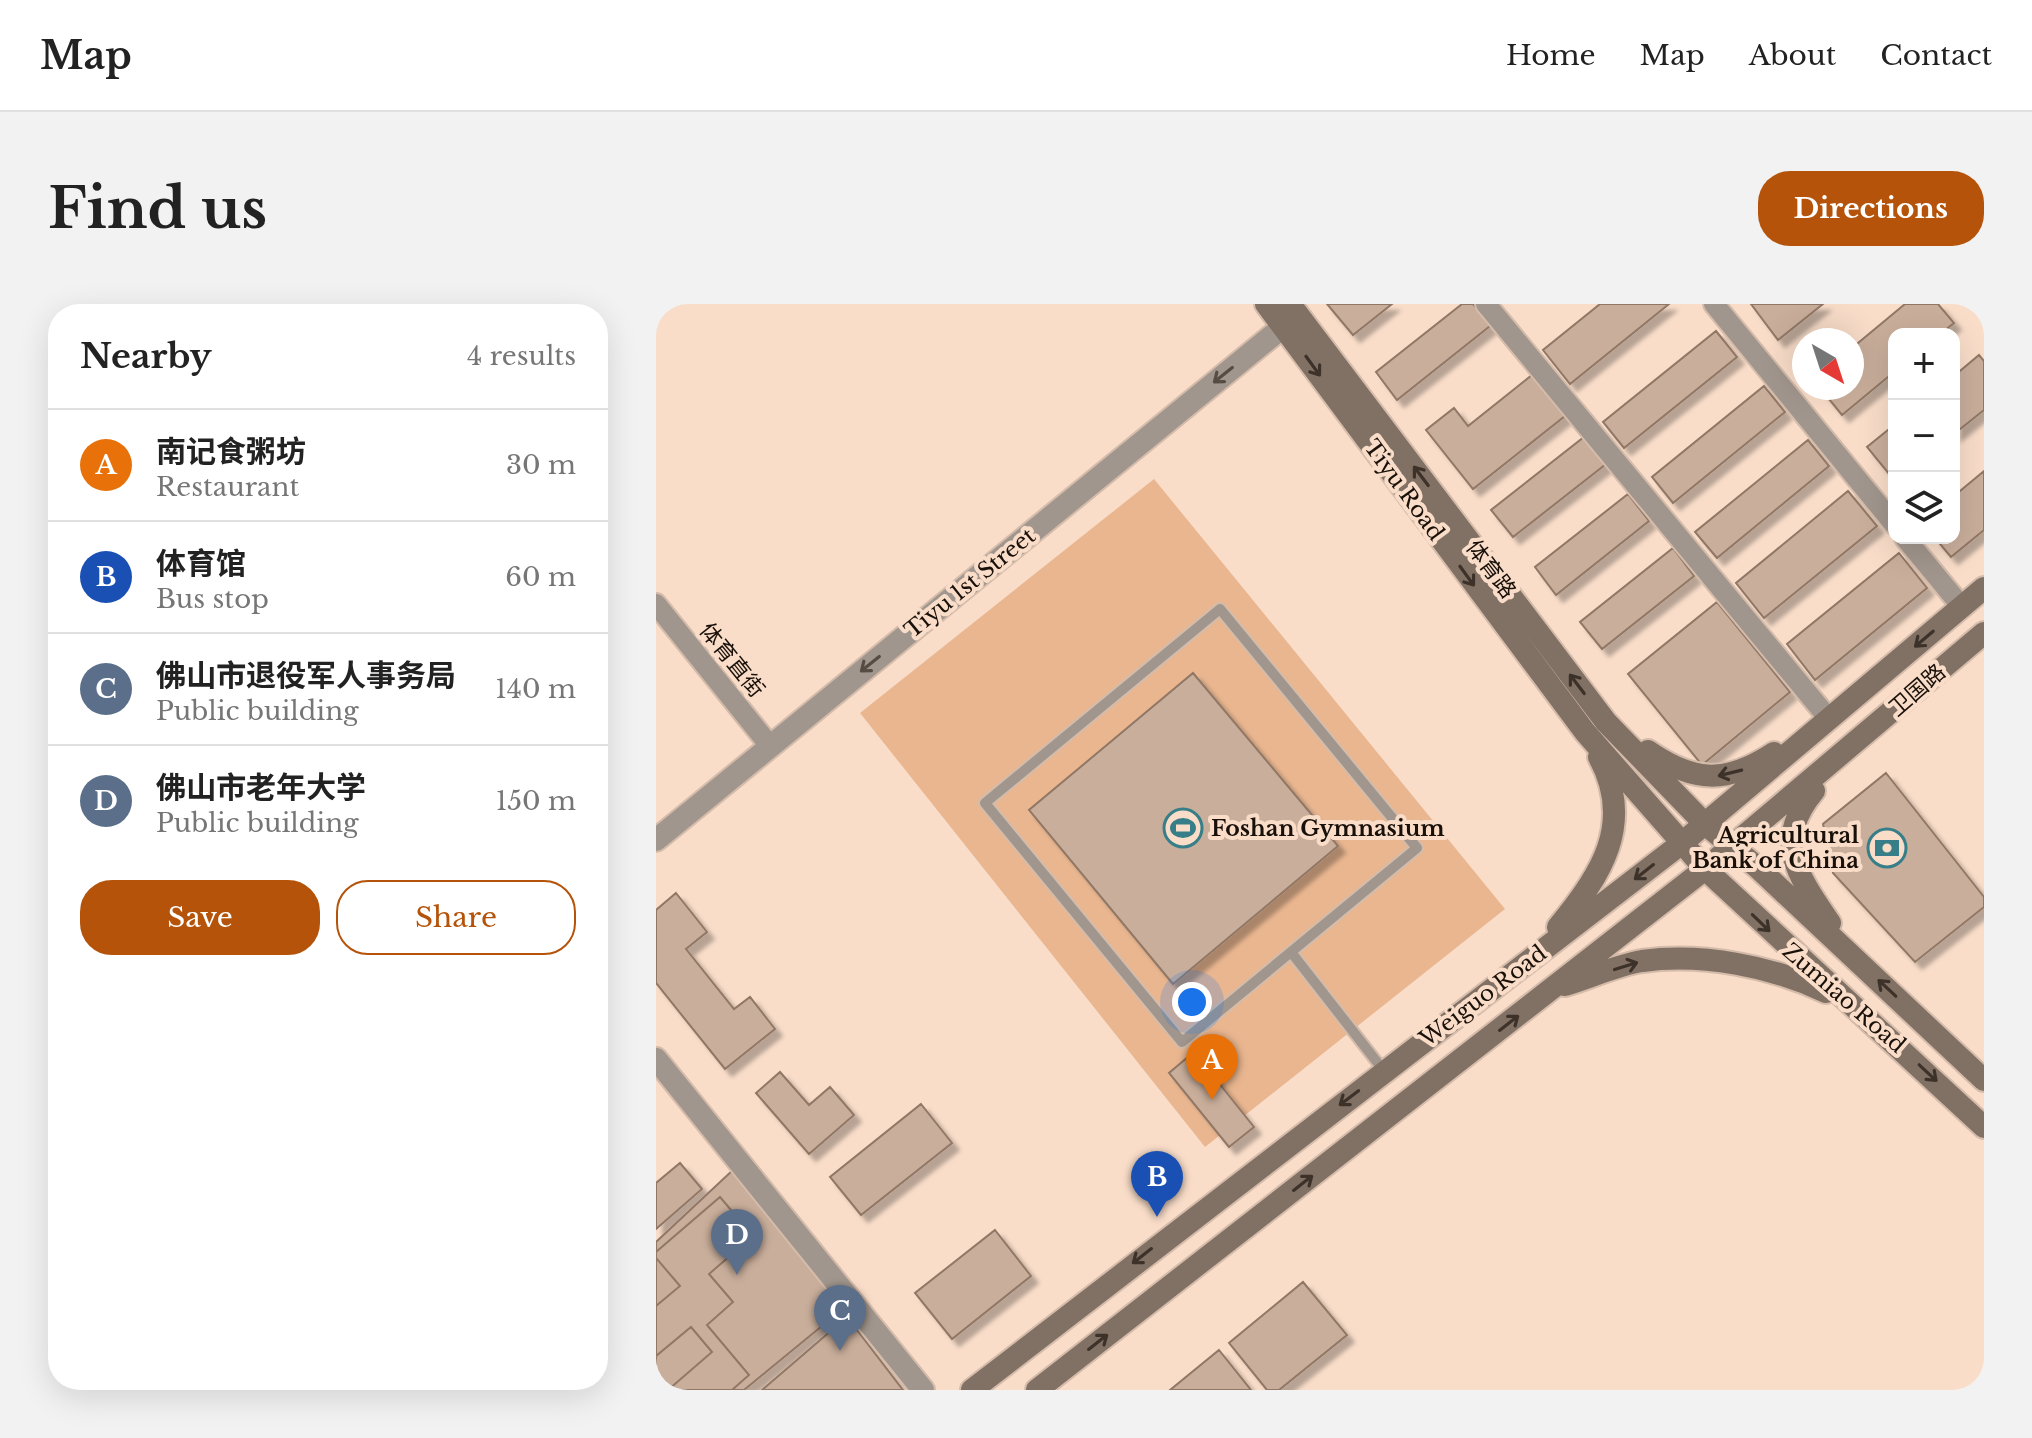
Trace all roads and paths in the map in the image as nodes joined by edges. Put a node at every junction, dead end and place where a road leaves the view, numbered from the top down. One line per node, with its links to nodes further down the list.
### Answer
1 (1266, 304): 5 (main road, Tiyu Road)
2 (1290, 304): 13 (main road, 体育路, one-way to 2)
3 (1486, 304): 12 (street)
4 (1714, 304): 6 (street)
5 (1284, 326): 13 (main road, Tiyu Road, one-way to 13); 14 (street, Tiyu 1st Street, one-way to 14)
6 (1888, 517)
7 (1910, 544): 10 (street)
8 (1984, 588): 10 (main road, Weiguo Road)
9 (656, 604): 14 (street, 体育直街)
10 (1962, 607): 12 (main road, Weiguo Road, one-way to 12)
11 (1984, 633): 15 (main road, 卫国路)
12 (1826, 722): 13 (main road, one-way to 13); 16 (main road, Weiguo Road)
13 (1587, 723): 16 (main road, 体育路); 18 (main road, Zumiao Road); 23 (main road)
14 (770, 746): 17 (street, Tiyu 1st Street)
15 (1850, 748): 19 (main road); 22 (main road)
16 (1705, 824): 18 (main road, Weiguo Road); 19 (main road, Zumiao Road)
17 (656, 840)
18 (1682, 843): 20 (main road, Zumiao Road); 23 (main road, Weiguo Road, one-way to 23)
19 (1731, 847): 20 (main road); 22 (main road, Zumiao Road)
20 (1705, 869): 24 (main road); 25 (main road, Zumiao Road, one-way to 25)
21 (1291, 952): 21 (lane); 27 (lane)
22 (1851, 954): 28 (main road, Zumiao Road, one-way to 22)
23 (1530, 960): 27 (main road, Weiguo Road)
24 (1552, 989): 25 (main road, one-way to 25); 32 (main road, one-way to 24)
25 (1848, 1002): 29 (main road, Zumiao Road, one-way to 29)
26 (656, 1059): 30 (street)
27 (1384, 1071): 31 (main road, Weiguo Road, one-way to 31)
28 (1984, 1080)
29 (1984, 1127)
30 (923, 1390)
31 (972, 1390)
32 (1037, 1390)

